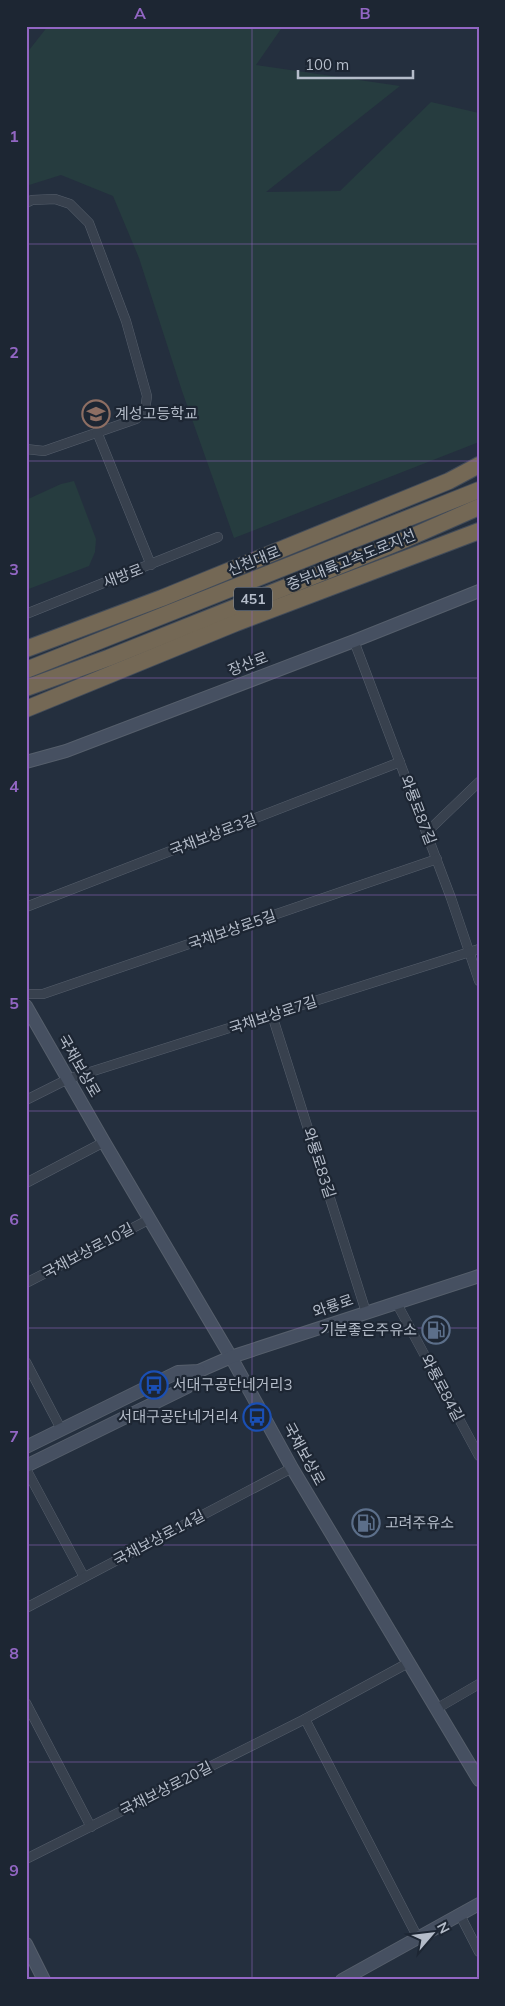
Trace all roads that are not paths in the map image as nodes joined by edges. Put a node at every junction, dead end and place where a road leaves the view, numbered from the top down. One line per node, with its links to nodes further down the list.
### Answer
1 (26, 203): 2 (street)
2 (97, 432): 3 (street); 11 (street)
3 (26, 449)
4 (479, 465): 6 (highway, 신천대로)
5 (479, 471): 6 (highway)
6 (449, 480): 15 (highway, 신천대로)
7 (479, 490): 16 (highway, 중부내륙고속도로지선 / 451)
8 (479, 507): 17 (highway, 중부내륙고속도로지선 / 451)
9 (479, 531): 18 (highway)
10 (218, 537): 11 (street, 새방로)
11 (151, 565): 13 (street, 새방로)
12 (479, 590): 14 (main road, 장산로)
13 (26, 614)
14 (354, 641): 19 (main road, 장산로); 20 (street, 와룡로87길)
15 (26, 649)
16 (26, 670)
17 (26, 688)
18 (26, 709)
19 (26, 762)
20 (400, 762): 22 (street, 와룡로87길); 24 (street, 국채보상로3길)
21 (479, 782): 22 (street)
22 (427, 832): 23 (street, 와룡로87길)
23 (437, 859): 25 (street, 와룡로87길); 27 (street, 국채보상로5길)
24 (26, 907)
25 (474, 951): 26 (street, 와룡로87길); 29 (street, 국채보상로7길)
26 (479, 981)
27 (26, 994)
28 (26, 1006): 30 (main road, 국채보상로)
29 (272, 1015): 30 (street, 국채보상로7길); 38 (street, 와룡로83길)
30 (68, 1079): 31 (street, 국채보상로7길); 32 (main road, 국채보상로)
31 (26, 1100)
32 (104, 1142): 33 (street); 34 (main road, 국채보상로)
33 (26, 1183)
34 (150, 1218): 36 (street, 국채보상로10길); 39 (main road, 국채보상로)
35 (479, 1276): 37 (main road, 와룡로)
36 (26, 1283)
37 (396, 1302): 38 (main road, 와룡로); 44 (street, 와룡로84길)
38 (366, 1312): 39 (main road, 와룡로)
39 (232, 1357): 41 (main road, 와룡로); 46 (main road, 국채보상로)
40 (26, 1362): 42 (street)
41 (199, 1371): 42 (main road, 와룡로); 45 (main road, 와룡로)
42 (61, 1430): 43 (main road, 와룡로)
43 (26, 1447)
44 (477, 1449)
45 (26, 1467): 47 (street)
46 (292, 1468): 47 (street, 국채보상로14길); 49 (main road, 국채보상로)
47 (84, 1576): 48 (street, 국채보상로14길)
48 (26, 1608)
49 (408, 1663): 52 (main road, 국채보상로); 53 (street, 국채보상로20길)
50 (479, 1684): 52 (street)
51 (26, 1703): 55 (street)
52 (436, 1709): 54 (main road, 국채보상로)
53 (306, 1719): 55 (street, 국채보상로20길); 59 (street)
54 (479, 1780)
55 (91, 1827): 56 (street, 국채보상로20길)
56 (26, 1859)
57 (479, 1904): 58 (main road)
58 (460, 1915): 59 (main road); 61 (street)
59 (418, 1938): 62 (main road)
60 (26, 1944): 63 (main road)
61 (479, 1952)
62 (355, 1977): 64 (main road)
63 (44, 1980)
64 (342, 1980)

